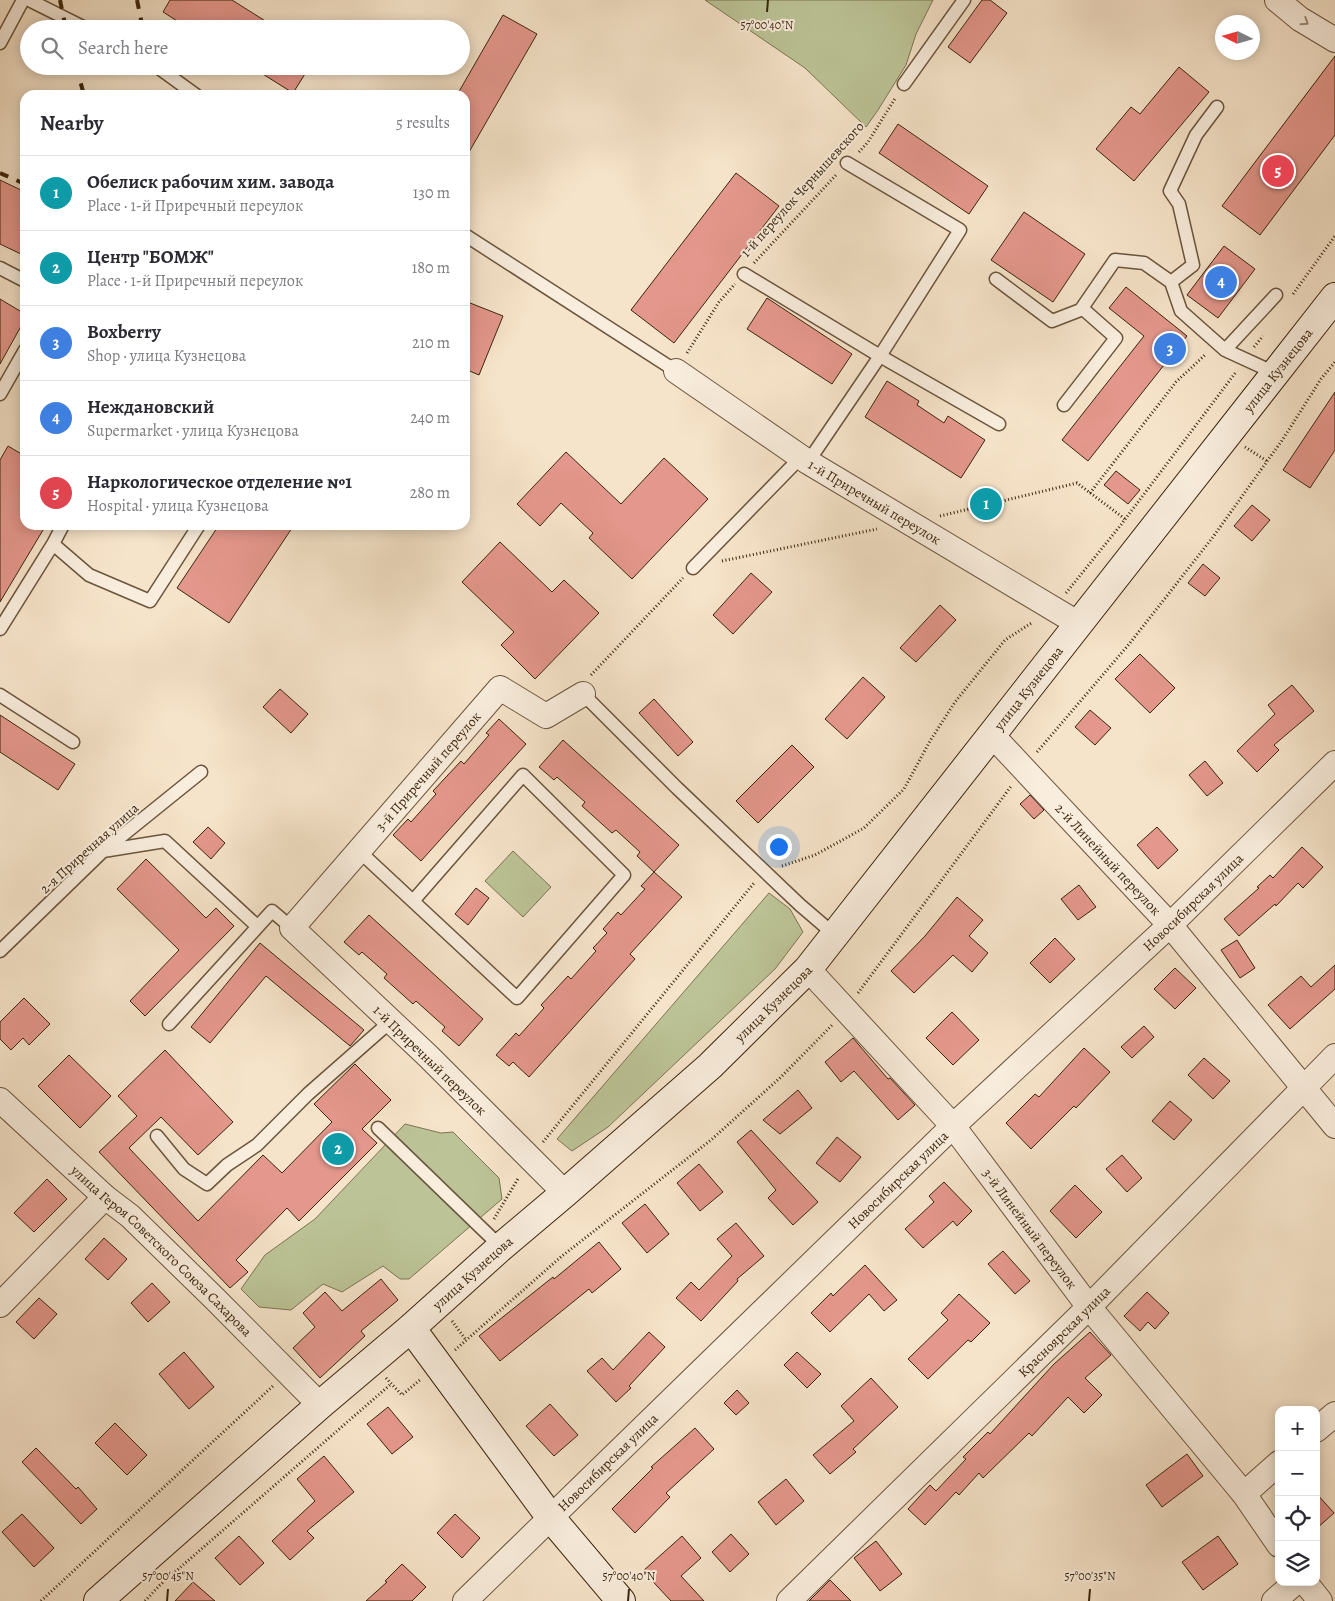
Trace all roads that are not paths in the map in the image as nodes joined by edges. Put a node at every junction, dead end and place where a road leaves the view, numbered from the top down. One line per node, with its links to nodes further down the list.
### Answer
1 (23, 0): 7 (lane)
2 (29, 0): 5 (lane)
3 (964, 0): 9 (lane)
4 (1277, 0): 6 (street, one-way to 6)
5 (69, 20)
6 (1335, 40)
7 (0, 43)
8 (168, 75): 10 (lane)
9 (904, 84)
10 (189, 90)
11 (1217, 107): 18 (lane)
12 (848, 163): 23 (lane)
13 (470, 238): 25 (lane)
14 (0, 268): 16 (lane)
15 (744, 274): 23 (lane)
16 (20, 278)
17 (996, 279): 21 (lane)
18 (1171, 282): 21 (lane); 22 (lane)
19 (1276, 295): 22 (lane)
20 (1335, 297): 26 (main road, улица Кузнецова)
21 (1083, 308): 28 (lane)
22 (1225, 350): 26 (lane)
23 (880, 356): 29 (lane); 30 (lane)
24 (20, 359): 27 (lane)
25 (676, 371): 30 (street, 1-й Приречный переулок)
26 (1275, 373): 35 (main road, улица Кузнецова)
27 (0, 394)
28 (1064, 405)
29 (999, 424)
30 (805, 460): 34 (lane); 35 (street, 1-й Приречный переулок)
31 (61, 530): 33 (lane)
32 (196, 530): 33 (lane)
33 (53, 544): 36 (lane)
34 (693, 568)
35 (1079, 624): 39 (main road, улица Кузнецова)
36 (0, 629)
37 (583, 694): 44 (street, 3-й Приречный переулок); 49 (lane)
38 (0, 695): 40 (lane)
39 (992, 734): 46 (street, 2-й Линейный переулок); 49 (main road, улица Кузнецова)
40 (73, 742)
41 (1335, 763): 46 (street, Новосибирская улица)
42 (201, 772): 43 (lane, 2-я Приречная улица)
43 (103, 851): 47 (lane); 50 (lane, 2-я Приречная улица)
44 (359, 851): 45 (lane); 48 (street, 3-й Приречный переулок)
45 (413, 901): 45 (lane)
46 (1170, 925): 55 (street, 2-й Линейный переулок); 57 (street, Новосибирская улица)
47 (257, 926): 48 (lane); 53 (lane)
48 (292, 928): 52 (street, 1-й Приречный переулок)
49 (835, 935): 51 (main road, улица Кузнецова)
50 (0, 951)
51 (808, 969): 57 (street, 3-й Линейный переулок); 61 (main road, улица Кузнецова)
52 (391, 1021): 60 (lane); 61 (street, 1-й Приречный переулок)
53 (169, 1024)
54 (1335, 1056): 55 (street, Красноярская улица)
55 (1304, 1087): 58 (street, 2-й Линейный переулок); 65 (street, Красноярская улица)
56 (0, 1100): 62 (street, улица Героя Советского Союза Сахарова)
57 (953, 1126): 65 (street, 3-й Линейный переулок); 72 (street, Новосибирская улица)
58 (1335, 1126)
59 (378, 1128): 63 (lane)
60 (157, 1136)
61 (565, 1193): 63 (main road, улица Кузнецова)
62 (105, 1197): 64 (street); 67 (street, улица Героя Советского Союза Сахарова)
63 (501, 1247): 66 (main road, улица Кузнецова)
64 (0, 1305)
65 (1089, 1307): 71 (street, 3-й Линейный переулок); 79 (street, Красноярская улица)
66 (411, 1328): 67 (main road, улица Кузнецова); 72 (main road)
67 (320, 1405): 76 (main road, улица Кузнецова)
68 (1335, 1414): 69 (street)
69 (1320, 1427)
70 (1275, 1467): 71 (street)
71 (1244, 1494): 73 (street, 3-й Линейный переулок)
72 (551, 1518): 77 (street, Новосибирская улица); 78 (main road)
73 (1276, 1541)
74 (1291, 1586): 80 (street)
75 (1309, 1586): 81 (street)
76 (98, 1601)
77 (465, 1601)
78 (621, 1601)
79 (789, 1601)
80 (1274, 1601)
81 (1320, 1601)

